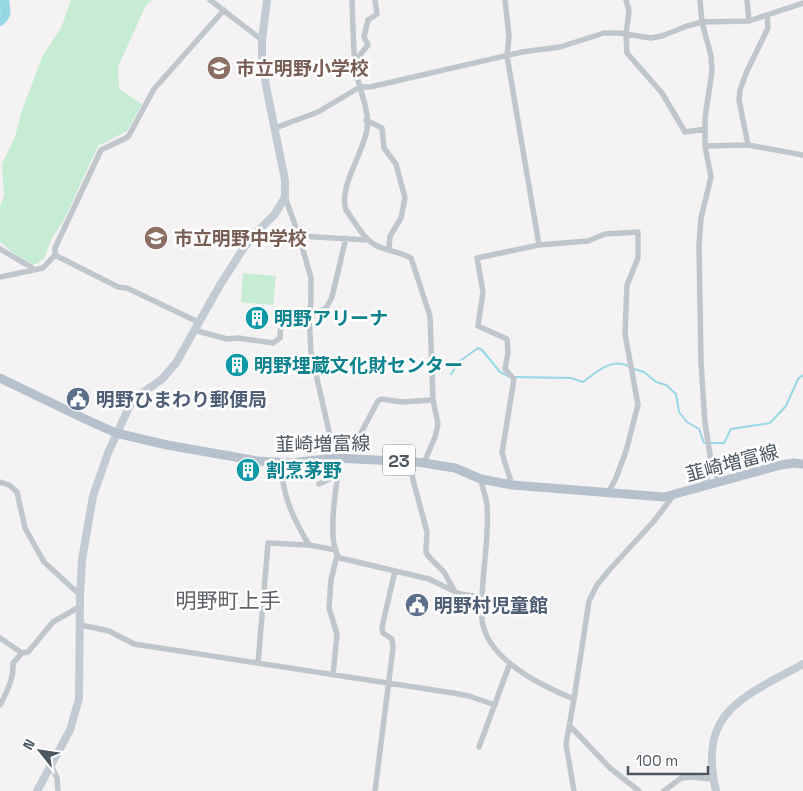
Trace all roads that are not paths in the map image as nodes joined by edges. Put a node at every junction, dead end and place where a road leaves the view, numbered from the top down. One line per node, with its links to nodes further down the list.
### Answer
1 (210, 0): 10 (street)
2 (267, 0): 15 (street)
3 (352, 0): 17 (street)
4 (375, 0): 17 (street)
5 (505, 0): 16 (street)
6 (626, 0): 14 (street)
7 (700, 0): 13 (street)
8 (747, 0): 12 (street)
9 (803, 3): 11 (street)
10 (224, 10): 15 (street); 34 (street)
11 (767, 16): 12 (street); 22 (street)
12 (748, 21): 13 (street)
13 (702, 22): 14 (street); 21 (street)
14 (626, 34): 16 (street); 21 (street)
15 (262, 40): 20 (street)
16 (506, 56): 18 (street); 31 (street)
17 (355, 62): 18 (street)
18 (360, 87): 19 (street); 20 (street)
19 (366, 120): 30 (street); 32 (street)
20 (275, 128): 25 (street)
21 (705, 129): 23 (street)
22 (748, 145): 23 (street); 24 (street)
23 (705, 146): 48 (street)
24 (803, 155)
25 (285, 197): 26 (street); 27 (street)
26 (281, 205): 27 (street); 38 (street)
27 (290, 209): 28 (street)
28 (299, 236): 29 (street); 37 (street)
29 (346, 238): 30 (street); 37 (street)
30 (367, 240): 32 (street)
31 (539, 246): 53 (street); 55 (street)
32 (389, 248): 41 (street)
33 (0, 249): 35 (street)
34 (55, 255): 35 (street); 38 (street)
35 (31, 271): 36 (street)
36 (0, 277)
37 (309, 316): 39 (street); 43 (street)
38 (198, 322): 39 (street)
39 (194, 330): 42 (street)
40 (0, 378): 42 (main road, 韮崎増富線 / 23)
41 (433, 400): 43 (street); 46 (street)
42 (116, 433): 45 (main road, 韮崎増富線 / 23); 61 (street)
43 (339, 458): 44 (main road, 韮崎増富線 / 23); 45 (main road, 韮崎増富線 / 23)
44 (408, 461): 46 (main road, 韮崎増富線 / 23); 60 (street)
45 (280, 463): 57 (street)
46 (424, 463): 49 (main road, 韮崎増富線 / 23)
47 (803, 464): 51 (main road, 韮崎増富線 / 23)
48 (712, 468): 51 (street); 54 (street)
49 (481, 479): 53 (main road, 韮崎増富線 / 23); 62 (street)
50 (0, 482): 61 (street)
51 (720, 482): 54 (main road, 韮崎増富線 / 23)
52 (319, 484): 58 (street)
53 (512, 484): 55 (main road, 韮崎増富線 / 23)
54 (702, 487): 56 (main road, 韮崎増富線 / 23)
55 (608, 493): 56 (main road, 韮崎増富線 / 23)
56 (673, 496): 74 (street)
57 (309, 545): 58 (street); 67 (street)
58 (337, 552): 59 (street); 70 (street)
59 (395, 571): 60 (street); 71 (street)
60 (455, 592): 62 (street)
61 (80, 595): 63 (street)
62 (482, 597): 68 (street)
63 (80, 606): 64 (street); 66 (street)
64 (81, 625): 67 (street); 79 (street)
65 (0, 638): 66 (street)
66 (22, 653): 73 (street)
67 (258, 663): 70 (street)
68 (510, 663): 74 (street); 76 (street)
69 (803, 664): 80 (street)
70 (333, 675): 71 (street)
71 (389, 684): 76 (street); 83 (street)
72 (0, 688): 73 (street)
73 (7, 692): 75 (street)
74 (574, 699): 77 (street)
75 (0, 705)
76 (495, 705): 78 (street)
77 (570, 726): 84 (street); 85 (street)
78 (479, 748)
79 (51, 765): 81 (street); 82 (street)
80 (713, 779): 86 (street); 87 (street)
81 (37, 791)
82 (58, 791)
83 (375, 791)
84 (574, 791)
85 (639, 791)
86 (664, 791)
87 (716, 791)

